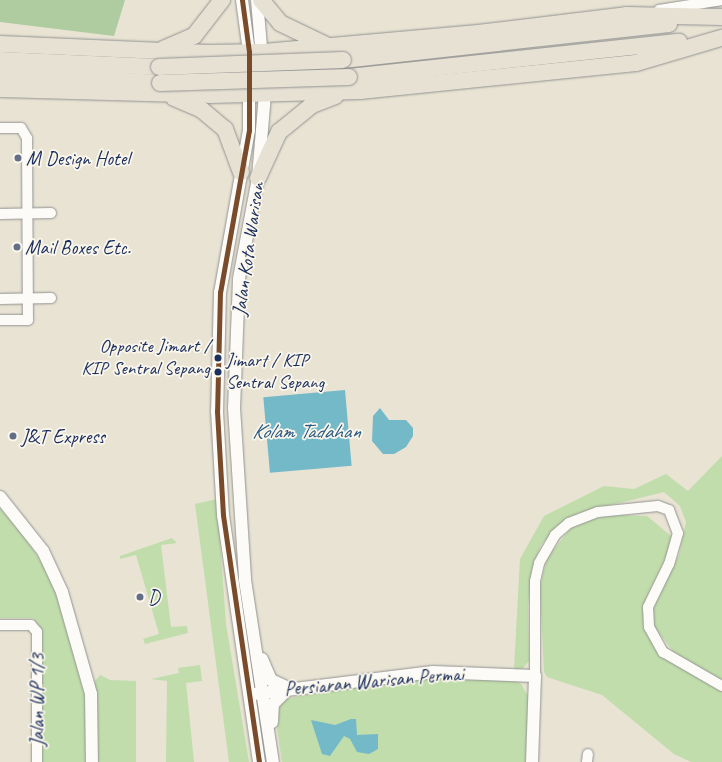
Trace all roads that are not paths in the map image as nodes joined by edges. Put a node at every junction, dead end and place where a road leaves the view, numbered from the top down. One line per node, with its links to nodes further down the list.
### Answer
1 (222, 0): 12 (highway)
2 (242, 0): 13 (street)
3 (257, 0): 13 (street)
4 (261, 0): 10 (highway)
5 (722, 0): 6 (street)
6 (626, 15): 7 (highway); 10 (highway)
7 (722, 17): 17 (highway, bridge)
8 (722, 38): 17 (highway, bridge); 19 (highway)
9 (0, 44): 12 (highway)
10 (329, 46): 11 (highway)
11 (308, 48): 13 (highway); 20 (highway)
12 (145, 51): 14 (highway)
13 (256, 52): 14 (highway); 21 (street)
14 (209, 53): 22 (highway)
15 (0, 60): 17 (highway)
16 (0, 74): 17 (highway)
17 (161, 81): 18 (highway); 22 (highway); 24 (highway)
18 (0, 90)
19 (360, 91): 20 (highway); 25 (highway)
20 (311, 93): 21 (highway)
21 (258, 94): 22 (highway); 24 (street, Jalan Kota Warisan); 25 (street, Jalan Kota Warisan)
22 (210, 95)
23 (0, 128): 28 (street)
24 (241, 172): 40 (street, Jalan Kota Warisan)
25 (258, 178): 34 (street, Jalan Kota Warisan)
26 (51, 213): 28 (street)
27 (0, 214): 28 (street)
28 (27, 214): 29 (street)
29 (28, 298): 30 (street); 31 (street); 32 (street)
30 (51, 298)
31 (0, 299)
32 (0, 320)
33 (0, 497): 42 (street)
34 (245, 580): 38 (street); 39 (street, Jalan Kota Warisan)
35 (0, 625): 41 (street, Jalan WP 1/3)
36 (535, 676): 37 (street); 38 (street, Persiaran Warisan Permai); 45 (street)
37 (722, 686)
38 (289, 688): 39 (street, Persiaran Warisan Permai); 44 (street)
39 (261, 693): 40 (street, Persiaran Warisan Permai); 44 (street, Jalan Kota Warisan)
40 (247, 695): 43 (street, Jalan Kota Warisan)
41 (37, 762)
42 (92, 762)
43 (259, 762)
44 (273, 762)
45 (532, 762)

